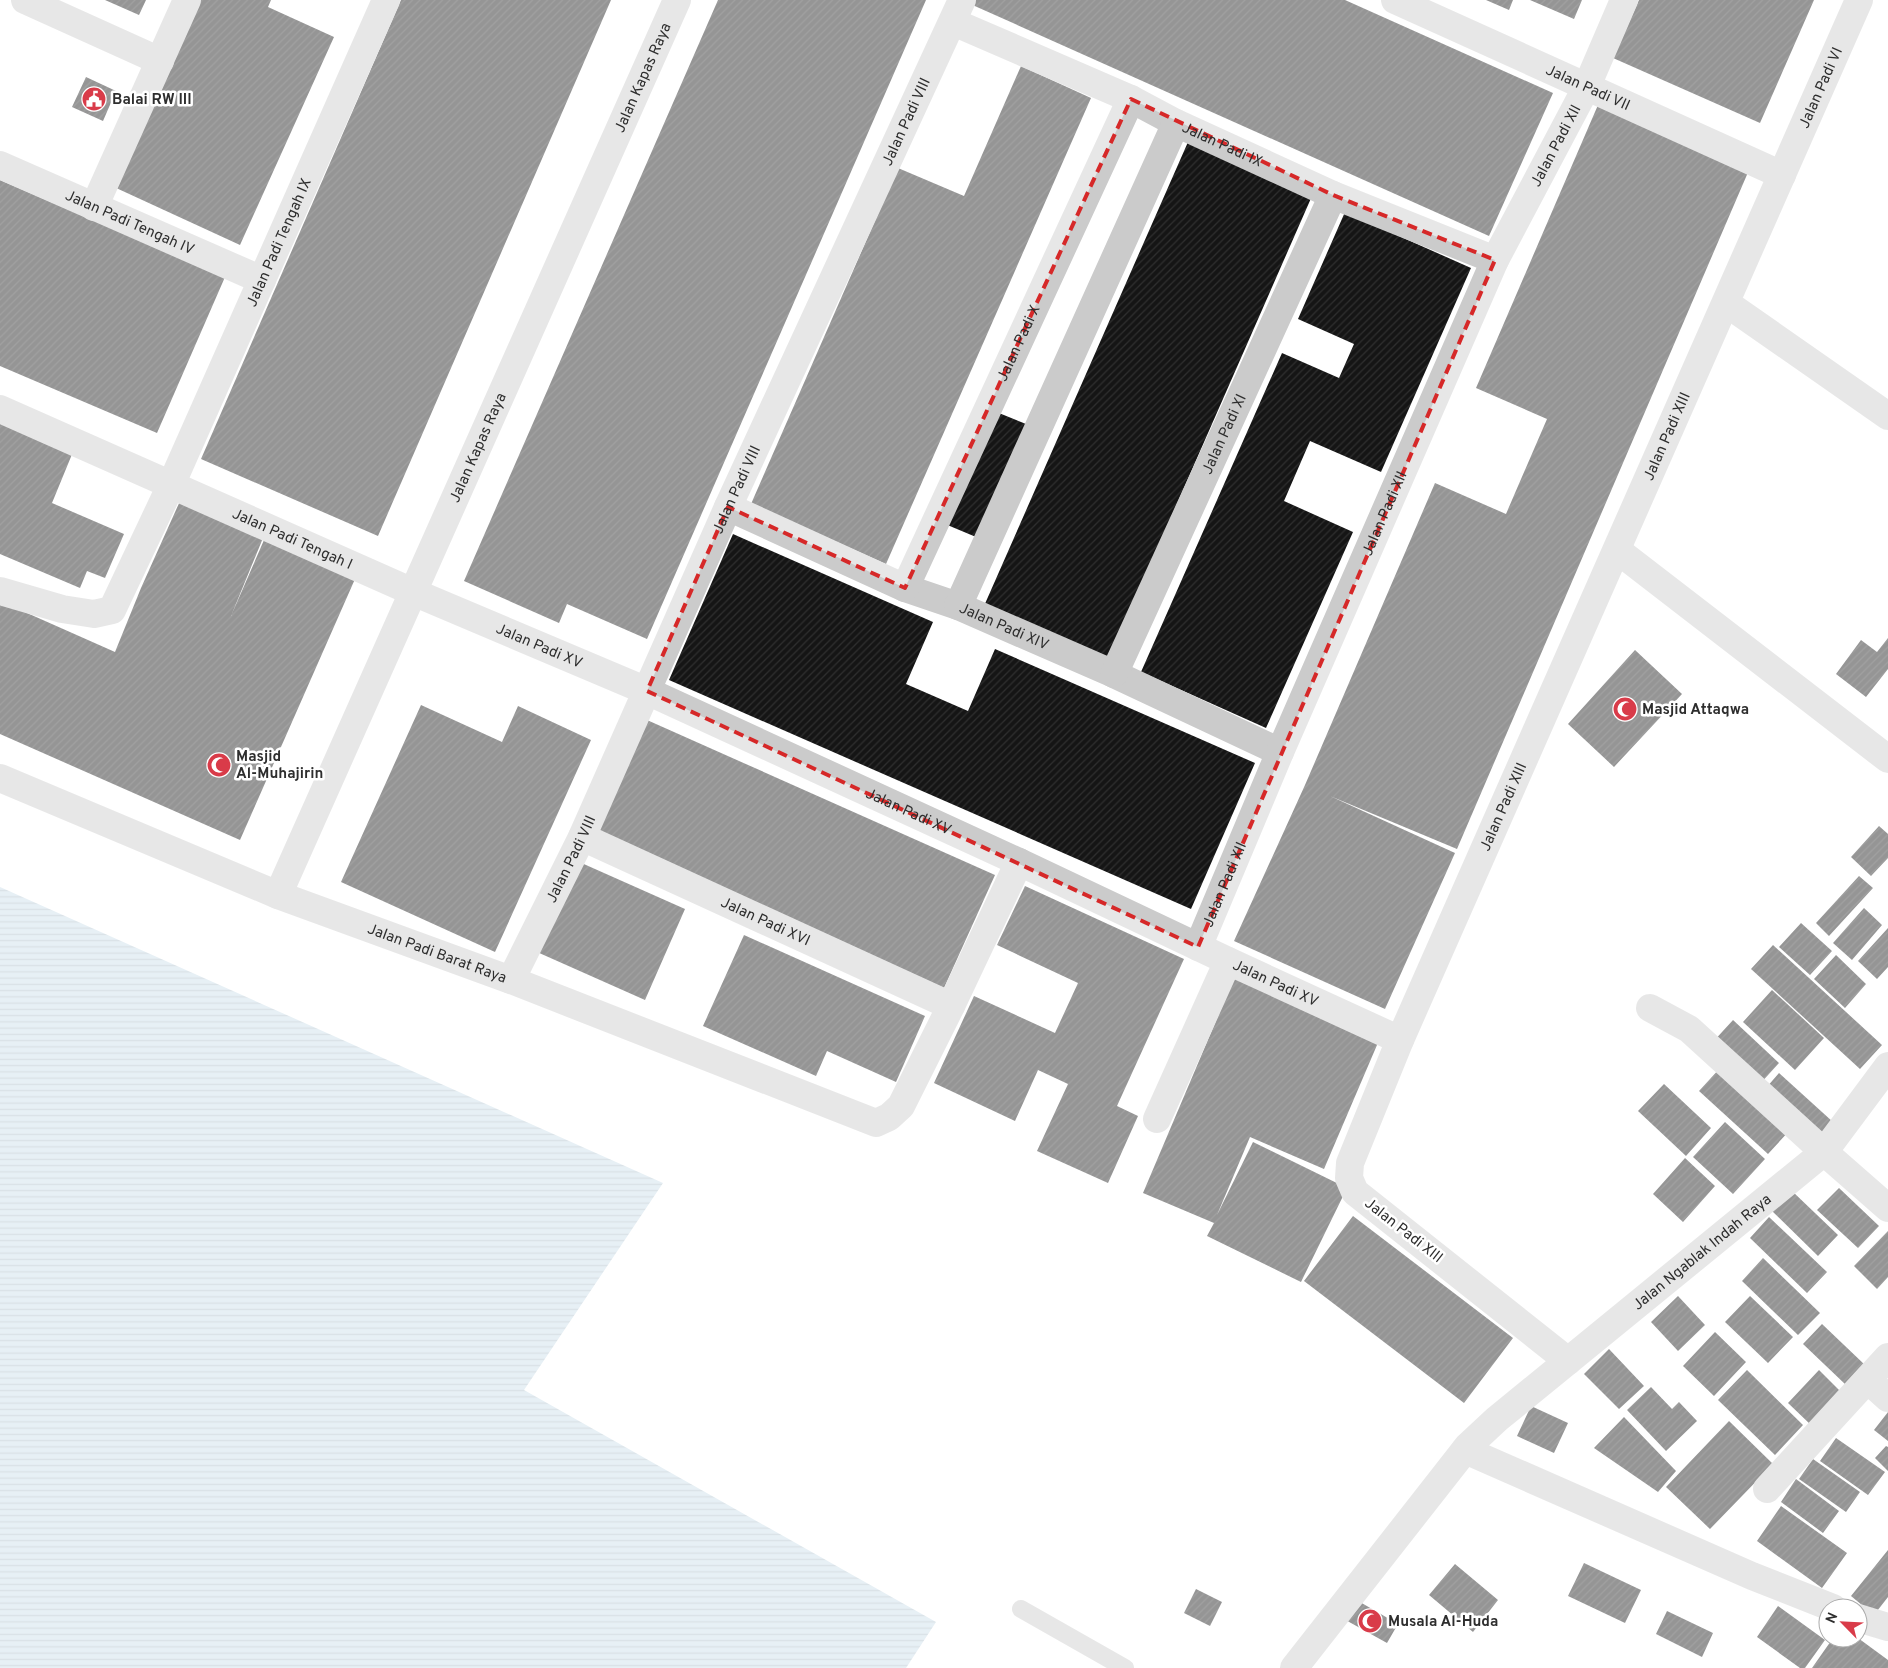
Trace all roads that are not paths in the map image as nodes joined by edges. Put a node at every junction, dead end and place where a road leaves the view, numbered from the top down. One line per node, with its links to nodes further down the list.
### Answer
1 (25, 0): 10 (street)
2 (187, 0): 10 (street)
3 (386, 0): 19 (street, Jalan Padi Tengah IX)
4 (677, 0): 28 (street, Jalan Kapas Raya)
5 (1395, 0): 8 (street, Jalan Padi VII)
6 (1624, 0): 11 (street, Jalan Padi XII)
7 (1859, 0): 15 (street, Jalan Padi VI)
8 (1425, 6): 11 (street, Jalan Padi VII)
9 (957, 11): 12 (street, Jalan Padi IX); 24 (street, Jalan Padi VIII)
10 (160, 61): 17 (street)
11 (1587, 86): 15 (street, Jalan Padi VII); 18 (street, Jalan Padi XII)
12 (1131, 98): 13 (street, Jalan Padi IX); 26 (street, Jalan Padi X)
13 (1176, 123): 16 (street, Jalan Padi IX); 29 (street)
14 (0, 165): 17 (street, Jalan Padi Tengah IV)
15 (1782, 175): 20 (street, Jalan Padi XIII)
16 (1333, 195): 18 (street, Jalan Padi IX); 30 (street, Jalan Padi XI)
17 (94, 207): 19 (street, Jalan Padi Tengah IV)
18 (1495, 260): 32 (street, Jalan Padi XII)
19 (262, 280): 23 (street, Jalan Padi Tengah IX)
20 (1726, 302): 22 (street); 25 (street, Jalan Padi XIII)
21 (0, 409): 23 (street, Jalan Padi Tengah I)
22 (1888, 416)
23 (171, 485): 27 (street); 28 (street, Jalan Padi Tengah I)
24 (728, 507): 26 (street, Jalan Padi XIV); 31 (street, Jalan Padi VIII)
25 (1617, 550): 33 (street); 43 (street, Jalan Padi XIII)
26 (906, 588): 29 (street, Jalan Padi XIV)
27 (0, 591)
28 (414, 592): 31 (street, Jalan Padi XV); 37 (street, Jalan Kapas Raya)
29 (958, 606): 30 (street, Jalan Padi XIV)
30 (1114, 674): 32 (street, Jalan Padi XIV)
31 (647, 691): 35 (street, Jalan Padi VIII); 36 (street, Jalan Padi XV)
32 (1280, 752): 38 (street, Jalan Padi XII)
33 (1888, 759)
34 (0, 778): 37 (street, Jalan Padi Barat Raya)
35 (582, 837): 40 (street, Jalan Padi VIII); 41 (street, Jalan Padi XVI)
36 (1019, 862): 38 (street, Jalan Padi XV); 41 (street)
37 (278, 895): 40 (street, Jalan Padi Barat Raya)
38 (1198, 948): 39 (street, Jalan Padi XV)
39 (1228, 962): 43 (street, Jalan Padi XV); 45 (street)
40 (511, 980): 41 (street, Jalan Padi Barat Raya)
41 (951, 1006)
42 (1650, 1008): 46 (street)
43 (1400, 1040): 49 (street, Jalan Padi XIII)
44 (1888, 1066): 46 (street, Jalan Ngablak Indah Raya)
45 (1157, 1118)
46 (1824, 1152): 47 (street); 49 (street, Jalan Ngablak Indah Raya)
47 (1888, 1208)
48 (1888, 1357): 50 (street)
49 (1568, 1361): 52 (street, Jalan Ngablak Indah Raya)
50 (1868, 1380): 51 (street); 53 (street)
51 (1888, 1398)
52 (1467, 1448): 54 (street); 59 (street, Jalan Ngablak Indah Raya)
53 (1767, 1490)
54 (1818, 1602)
55 (1021, 1609): 58 (lane)
56 (1868, 1621): 57 (street)
57 (1888, 1627)
58 (1125, 1668)
59 (1294, 1668)

